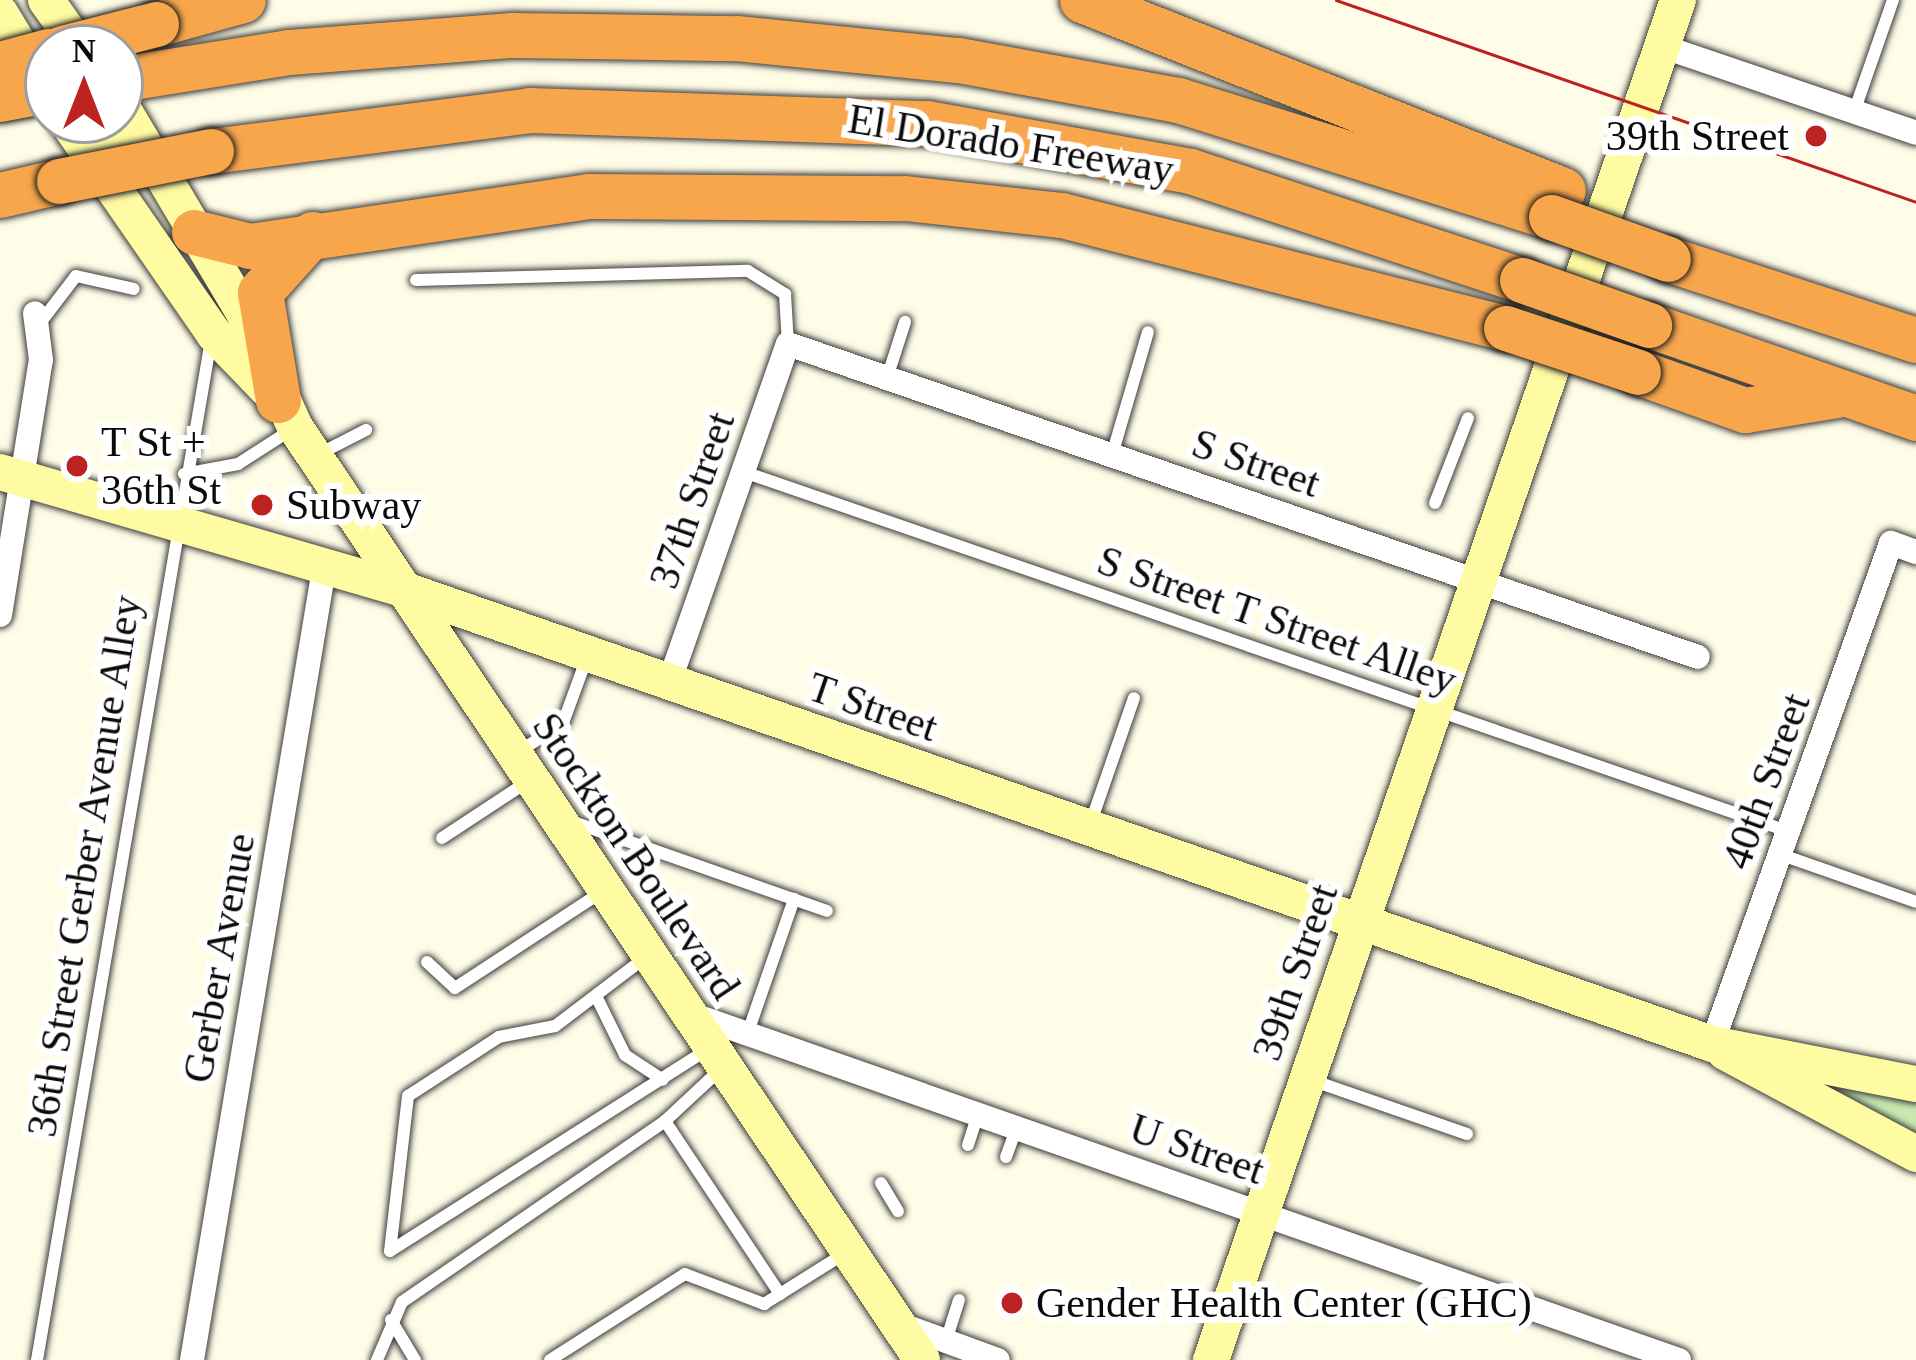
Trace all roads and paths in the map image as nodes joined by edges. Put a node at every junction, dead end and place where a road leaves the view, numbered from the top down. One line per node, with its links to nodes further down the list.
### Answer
1 (243, 0): 6 (highway, bridge)
2 (1082, 0): 16 (highway)
3 (1678, 0): 7 (street, 39th Street)
4 (1893, 0): 10 (lane)
5 (0, 14): 8 (street)
6 (144, 27)
7 (1661, 46): 10 (street); 41 (street, 39th Street)
8 (24, 52)
9 (144, 76): 16 (highway, El Dorado Freeway)
10 (1854, 112): 11 (street)
11 (1916, 133)
12 (83, 144): 24 (street, Stockton Boulevard)
13 (115, 144): 17 (street)
14 (143, 144): 17 (street, Stockton Boulevard)
15 (0, 195): 28 (highway, El Dorado Freeway, bridge)
16 (1557, 203): 25 (highway)
17 (194, 232): 18 (highway); 31 (street, Stockton Boulevard)
18 (313, 233): 28 (highway, bridge); 31 (highway)
19 (416, 280): 26 (lane)
20 (134, 289): 21 (lane)
21 (35, 320): 36 (street)
22 (905, 322): 27 (lane)
23 (1148, 332): 33 (lane)
24 (214, 334): 31 (street, Stockton Boulevard); 35 (lane, 36th Street Gerber Avenue Alley)
25 (1916, 340)
26 (788, 344): 27 (street, S Street); 34 (street, 37th Street)
27 (887, 378): 33 (street, S Street)
28 (1845, 393): 30 (highway, El Dorado Freeway)
29 (1468, 418): 37 (lane)
30 (1916, 418)
31 (296, 428): 32 (lane); 35 (lane); 42 (street, Stockton Boulevard)
32 (366, 430)
33 (1112, 455): 41 (street, S Street)
34 (743, 471): 46 (street, 37th Street); 48 (lane, S Street T Street Alley)
35 (184, 474): 38 (lane, 36th Street Gerber Avenue Alley)
36 (11, 475): 38 (street, T Street); 43 (street)
37 (1436, 502)
38 (173, 524): 40 (street, T Street); 84 (lane, 36th Street Gerber Avenue Alley)
39 (1916, 551): 53 (street, 40th Street)
40 (325, 569): 42 (street, T Street); 85 (street, Gerber Avenue)
41 (1478, 581): 45 (street, S Street); 48 (street, 39th Street)
42 (402, 589): 44 (street, T Street); 49 (street, Stockton Boulevard)
43 (0, 615)
44 (588, 655): 46 (street, T Street); 49 (lane)
45 (1698, 656)
46 (669, 683): 51 (street, T Street)
47 (1134, 698): 51 (lane)
48 (1432, 708): 53 (lane, S Street T Street Alley); 58 (street, 39th Street)
49 (522, 767): 50 (street, Stockton Boulevard); 52 (lane)
50 (555, 815): 54 (street, Stockton Boulevard); 55 (lane)
51 (1089, 829): 58 (street, T Street)
52 (442, 838)
53 (1786, 844): 56 (lane, S Street T Street Alley); 64 (street, 40th Street)
54 (604, 890): 59 (street, Stockton Boulevard); 60 (lane)
55 (794, 899): 57 (lane); 63 (lane)
56 (1916, 902)
57 (827, 910)
58 (1359, 923): 64 (street, T Street); 66 (street, 39th Street)
59 (646, 956): 61 (lane); 62 (street, Stockton Boulevard)
60 (427, 962)
61 (596, 996): 67 (lane); 67 (lane)
62 (688, 1013): 63 (street, U Street); 65 (street, Stockton Boulevard)
63 (748, 1032): 69 (street, U Street)
64 (1712, 1044): 68 (street, T Street); 74 (street, T Street)
65 (717, 1058): 67 (lane); 70 (lane); 79 (street, Stockton Boulevard)
66 (1307, 1078): 72 (lane); 78 (street, 39th Street)
67 (663, 1080)
68 (1916, 1084)
69 (978, 1114): 71 (street, U Street); 73 (lane)
70 (665, 1120): 80 (lane); 82 (lane)
71 (1016, 1127): 75 (lane); 78 (street, U Street)
72 (1467, 1134)
73 (968, 1145)
74 (1916, 1154)
75 (1006, 1157)
76 (881, 1183): 77 (lane)
77 (898, 1210)
78 (1262, 1214): 90 (street, 39th Street); 91 (street, U Street)
79 (848, 1251): 80 (lane); 83 (street, Stockton Boulevard)
80 (779, 1294): 88 (lane)
81 (958, 1300): 83 (lane)
82 (391, 1320): 86 (lane); 87 (lane)
83 (934, 1350): 89 (street)
84 (37, 1360)
85 (192, 1360)
86 (377, 1360)
87 (416, 1360)
88 (550, 1360)
89 (998, 1360)
90 (1210, 1360)
91 (1679, 1360)

